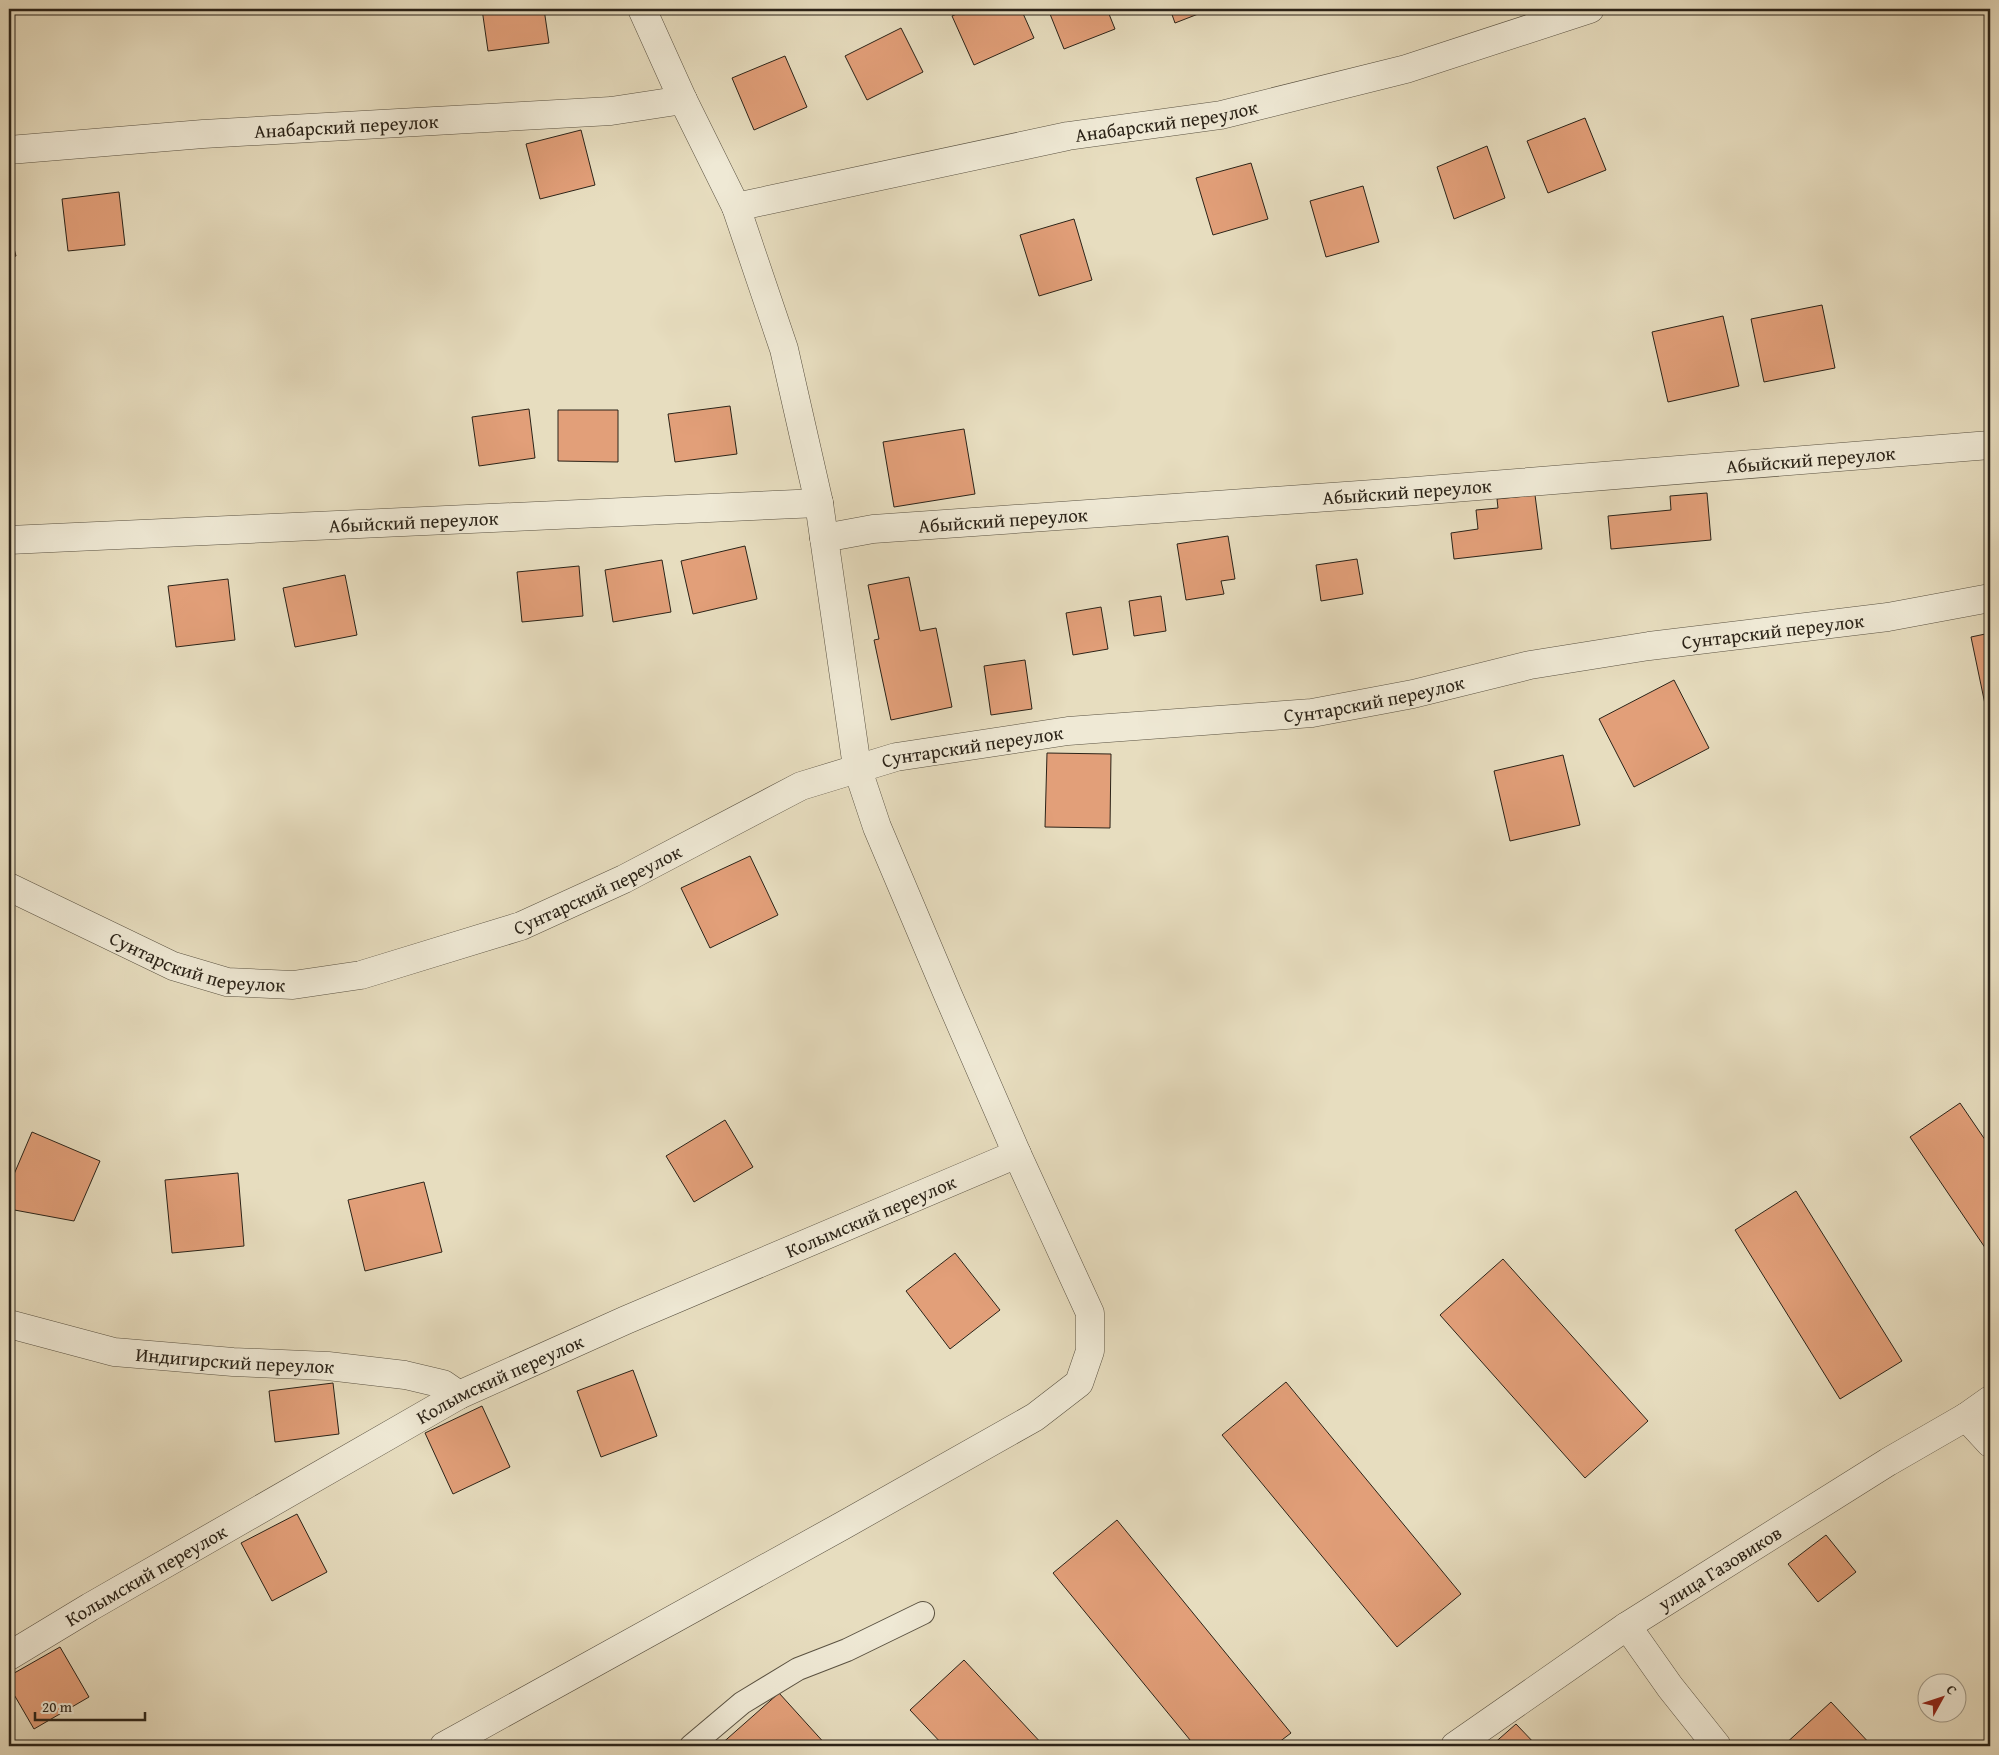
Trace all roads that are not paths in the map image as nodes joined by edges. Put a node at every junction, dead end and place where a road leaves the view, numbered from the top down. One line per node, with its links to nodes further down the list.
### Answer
1 (642, 9): 3 (street)
2 (1590, 9): 5 (street, Анабарский переулок)
3 (683, 100): 4 (street, Анабарский переулок); 5 (street)
4 (9, 150)
5 (736, 207): 7 (street)
6 (1990, 445): 8 (street, Абыйский переулок)
7 (819, 503): 8 (street); 9 (street, Абыйский переулок)
8 (824, 538): 11 (street)
9 (9, 540)
10 (1990, 598): 11 (street, Сунтарский переулок)
11 (857, 768): 12 (street, Сунтарский переулок); 13 (street)
12 (9, 887)
13 (1017, 1154): 15 (street, Колымский переулок); 22 (street)
14 (9, 1324): 15 (street, Индигирский переулок)
15 (459, 1396): 21 (street, Колымский переулок)
16 (1990, 1400): 17 (street, улица Газовиков)
17 (1966, 1417): 18 (street); 20 (street, улица Газовиков)
18 (1990, 1443)
19 (924, 1614): 23 (lane)
20 (1627, 1626): 24 (street, улица Газовиков); 25 (street)
21 (9, 1656)
22 (444, 1746)
23 (690, 1746)
24 (1455, 1746)
25 (1717, 1746)

